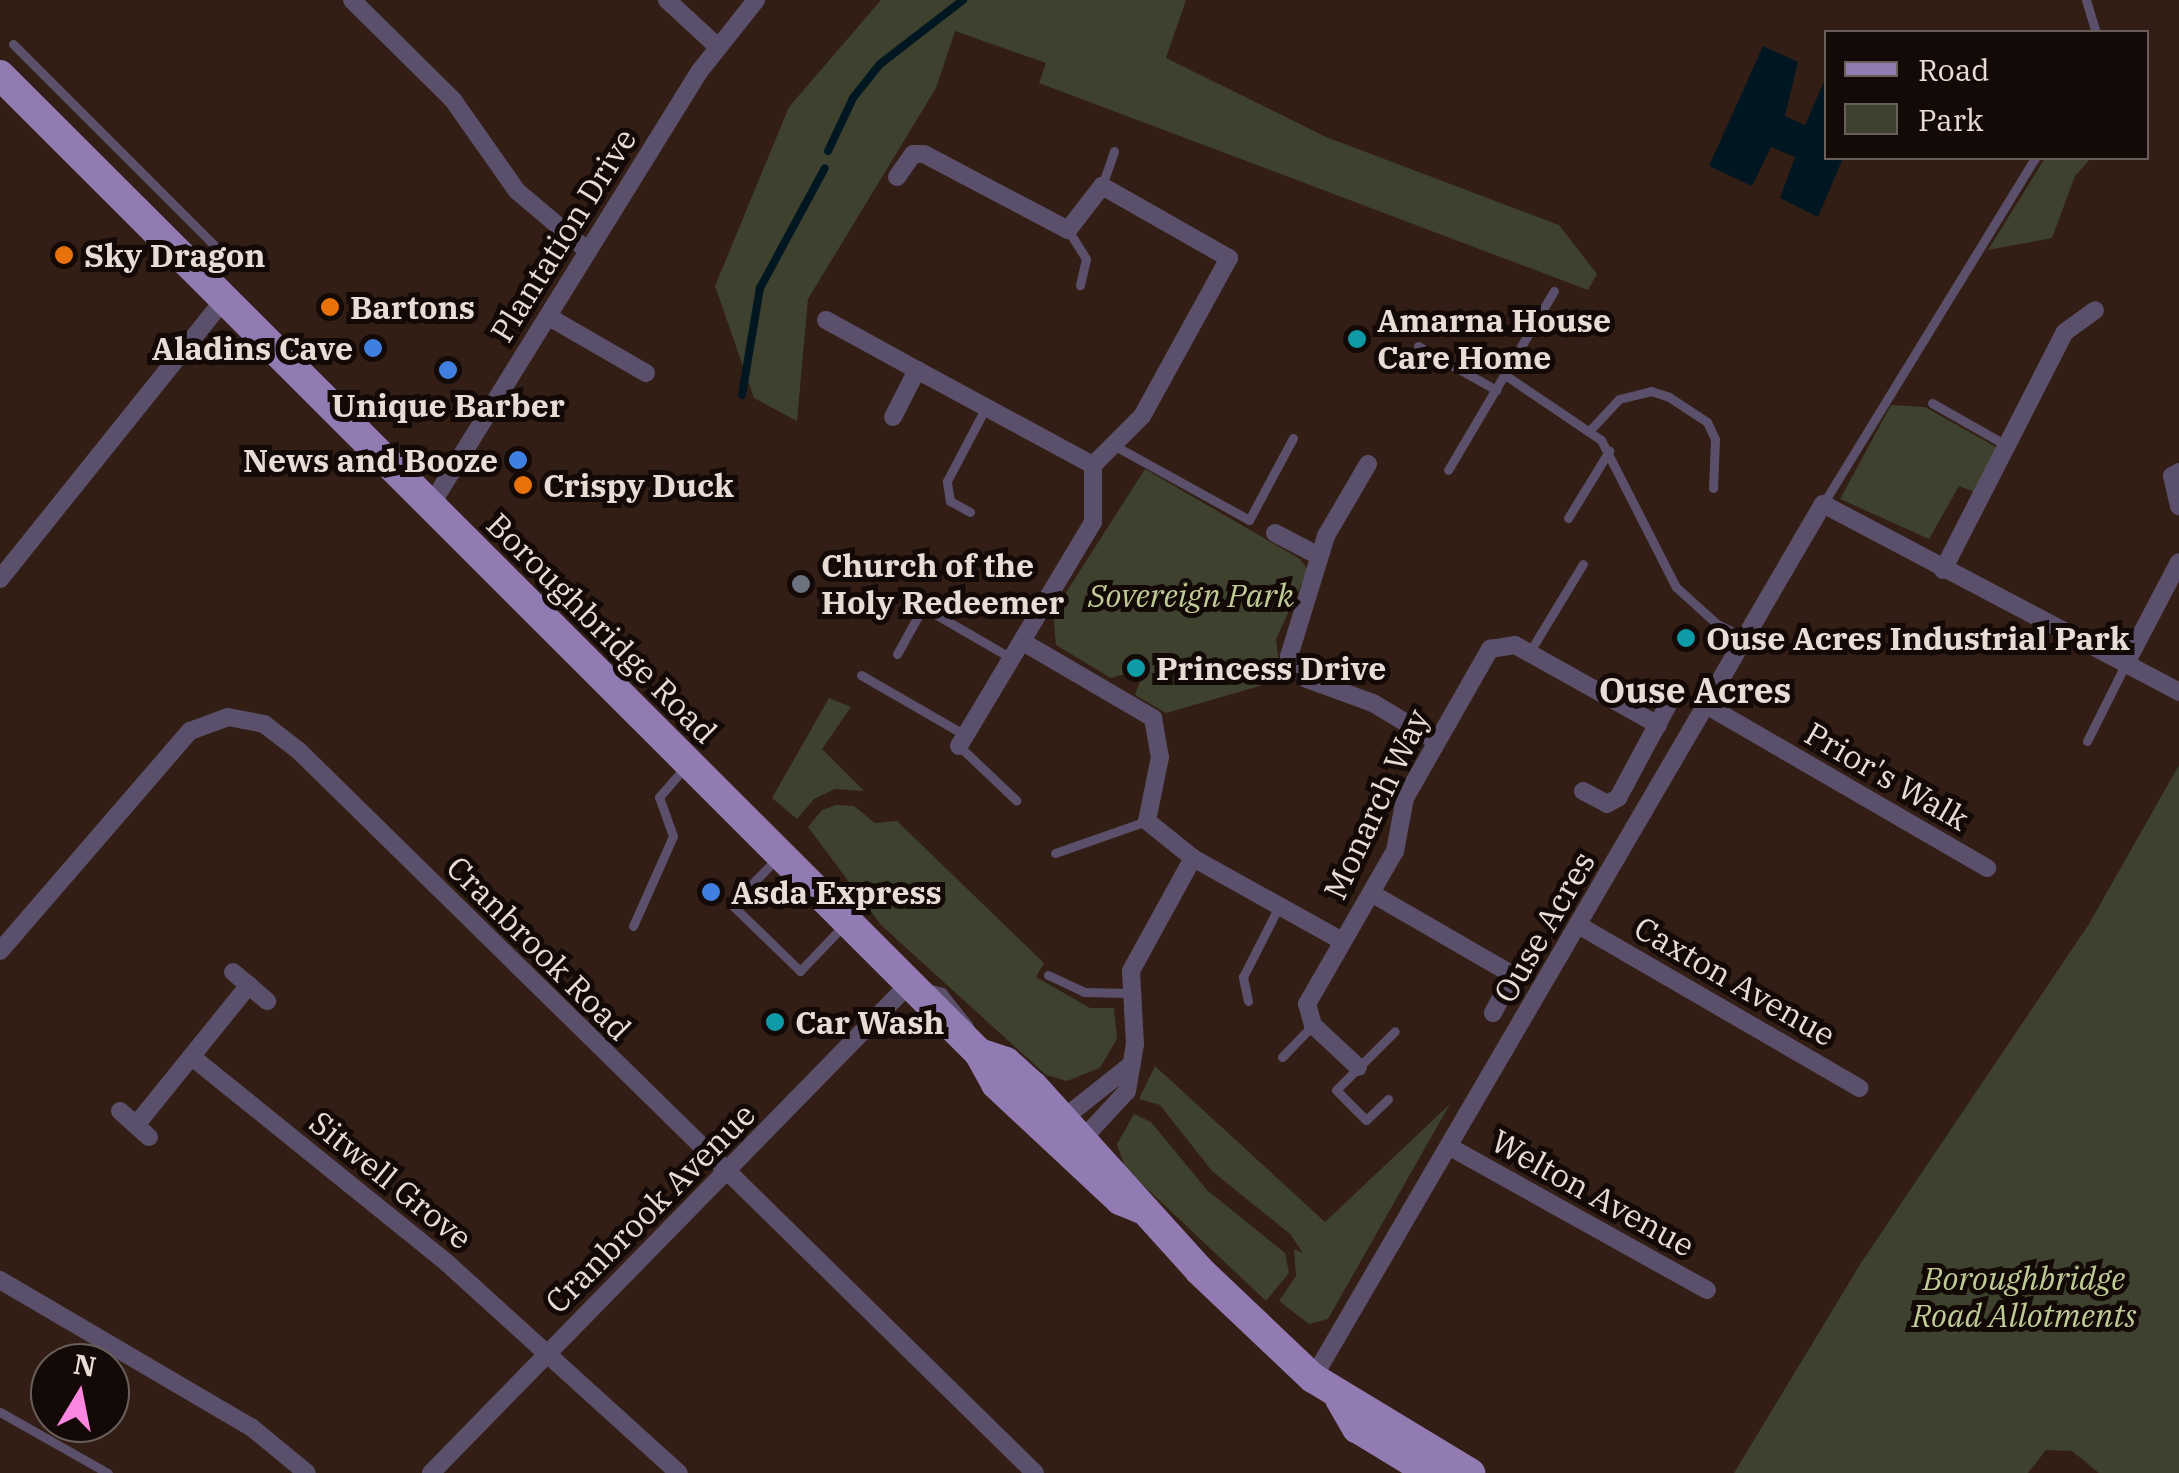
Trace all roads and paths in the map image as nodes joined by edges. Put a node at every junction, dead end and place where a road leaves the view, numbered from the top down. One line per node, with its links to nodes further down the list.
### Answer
1 (352, 0): 17 (street)
2 (666, 0): 7 (street)
3 (756, 0): 7 (street, Plantation Drive)
4 (2086, 0): 5 (lane)
5 (2095, 30)
6 (13, 44): 11 (lane)
7 (718, 46): 17 (street, Plantation Drive)
8 (0, 75): 14 (main road, Boroughbridge Road)
9 (1114, 151): 13 (lane)
10 (2034, 160): 42 (lane)
11 (145, 175): 14 (lane); 16 (lane)
12 (898, 177): 15 (street)
13 (1102, 186): 15 (street); 35 (street)
14 (122, 198): 20 (main road, Boroughbridge Road)
15 (1068, 230): 18 (lane)
16 (220, 251)
17 (588, 251): 22 (street, Plantation Drive)
18 (1080, 284)
19 (1554, 291): 27 (lane)
20 (224, 299): 44 (main road, Boroughbridge Road); 52 (street)
21 (2095, 310): 34 (street)
22 (550, 316): 26 (street); 44 (street, Plantation Drive)
23 (826, 320): 25 (street)
24 (1418, 346): 28 (lane)
25 (918, 370): 30 (street); 31 (street)
26 (646, 373)
27 (1508, 377): 28 (lane); 32 (lane)
28 (1496, 390): 39 (lane)
29 (1932, 403): 34 (lane)
30 (986, 407): 38 (street); 45 (lane)
31 (893, 417)
32 (1591, 429): 36 (lane); 41 (lane)
33 (1293, 438): 35 (lane)
34 (2006, 445): 51 (street)
35 (1116, 447): 38 (street)
36 (1609, 451): 46 (lane); 53 (lane)
37 (1368, 464): 48 (street)
38 (1094, 465): 54 (street)
39 (1448, 470)
40 (2179, 472): 43 (street)
41 (1713, 488)
42 (1823, 504): 51 (street); 53 (street, Ouse Acres)
43 (2179, 506)
44 (429, 508): 66 (main road, Boroughbridge Road)
45 (970, 512)
46 (1568, 518)
47 (1275, 534): 48 (street)
48 (1319, 556): 65 (street)
49 (2179, 562): 57 (street)
50 (1583, 564): 55 (lane)
51 (1943, 570): 57 (street)
52 (0, 579)
53 (1746, 638): 61 (street, Ouse Acres)
54 (1018, 651): 56 (lane); 63 (street); 69 (street)
55 (1529, 653): 62 (street); 65 (street, Monarch Way)
56 (897, 654)
57 (2125, 665): 59 (street); 64 (lane)
58 (861, 675): 63 (lane)
59 (2179, 692)
60 (1671, 698): 62 (street)
61 (1706, 706): 73 (street, Prior's Walk); 78 (street, Ouse Acres)
62 (1658, 725): 67 (street)
63 (963, 741): 68 (lane)
64 (2087, 741)
65 (1436, 742): 74 (street, Monarch Way)
66 (688, 763): 71 (main road, Boroughbridge Road); 77 (lane)
67 (1583, 791)
68 (1016, 800)
69 (1147, 822): 70 (lane); 72 (street)
70 (1055, 854)
71 (780, 855): 76 (main road, Boroughbridge Road); 76 (lane)
72 (1192, 858): 75 (street, Monarch Way); 85 (street)
73 (1987, 868)
74 (1371, 893): 79 (street, Monarch Way); 88 (street)
75 (1279, 906): 79 (street, Monarch Way); 87 (lane)
76 (848, 922): 83 (main road, Boroughbridge Road)
77 (633, 926)
78 (1580, 926): 95 (street, Caxton Avenue); 99 (street, Ouse Acres)
79 (1342, 941): 89 (street, Monarch Way)
80 (0, 951): 100 (street, Cranbrook Road)
81 (233, 972): 84 (street)
82 (1048, 975): 85 (lane)
83 (910, 982): 98 (main road, Boroughbridge Road); 100 (street, Cranbrook Avenue)
84 (248, 985): 86 (street); 91 (street)
85 (1129, 993): 93 (street)
86 (267, 1000)
87 (1248, 1001)
88 (1492, 1013)
89 (1313, 1024): 92 (lane); 94 (street)
90 (1395, 1031): 94 (lane)
91 (192, 1057): 97 (street); 103 (street, Sitwell Grove)
92 (1282, 1057)
93 (1132, 1064): 98 (street); 98 (street)
94 (1358, 1067): 96 (lane)
95 (1859, 1088)
96 (1388, 1099)
97 (120, 1112)
98 (1066, 1135): 104 (main road, Boroughbridge Road)
99 (1450, 1148): 102 (street, Welton Avenue); 104 (street, Ouse Acres)
100 (726, 1176): 103 (street, Cranbrook Avenue); 111 (street, Cranbrook Road)
101 (0, 1280): 108 (street)
102 (1708, 1290)
103 (550, 1352): 109 (street, Cranbrook Avenue); 110 (street, Sitwell Grove)
104 (1312, 1378): 105 (main road, Boroughbridge Road)
105 (1340, 1399): 112 (main road, Boroughbridge Road); 113 (main road, Boroughbridge Road)
106 (0, 1412): 107 (lane)
107 (108, 1473)
108 (307, 1473)
109 (431, 1473)
110 (679, 1473)
111 (1035, 1473)
112 (1430, 1473)
113 (1470, 1473)

